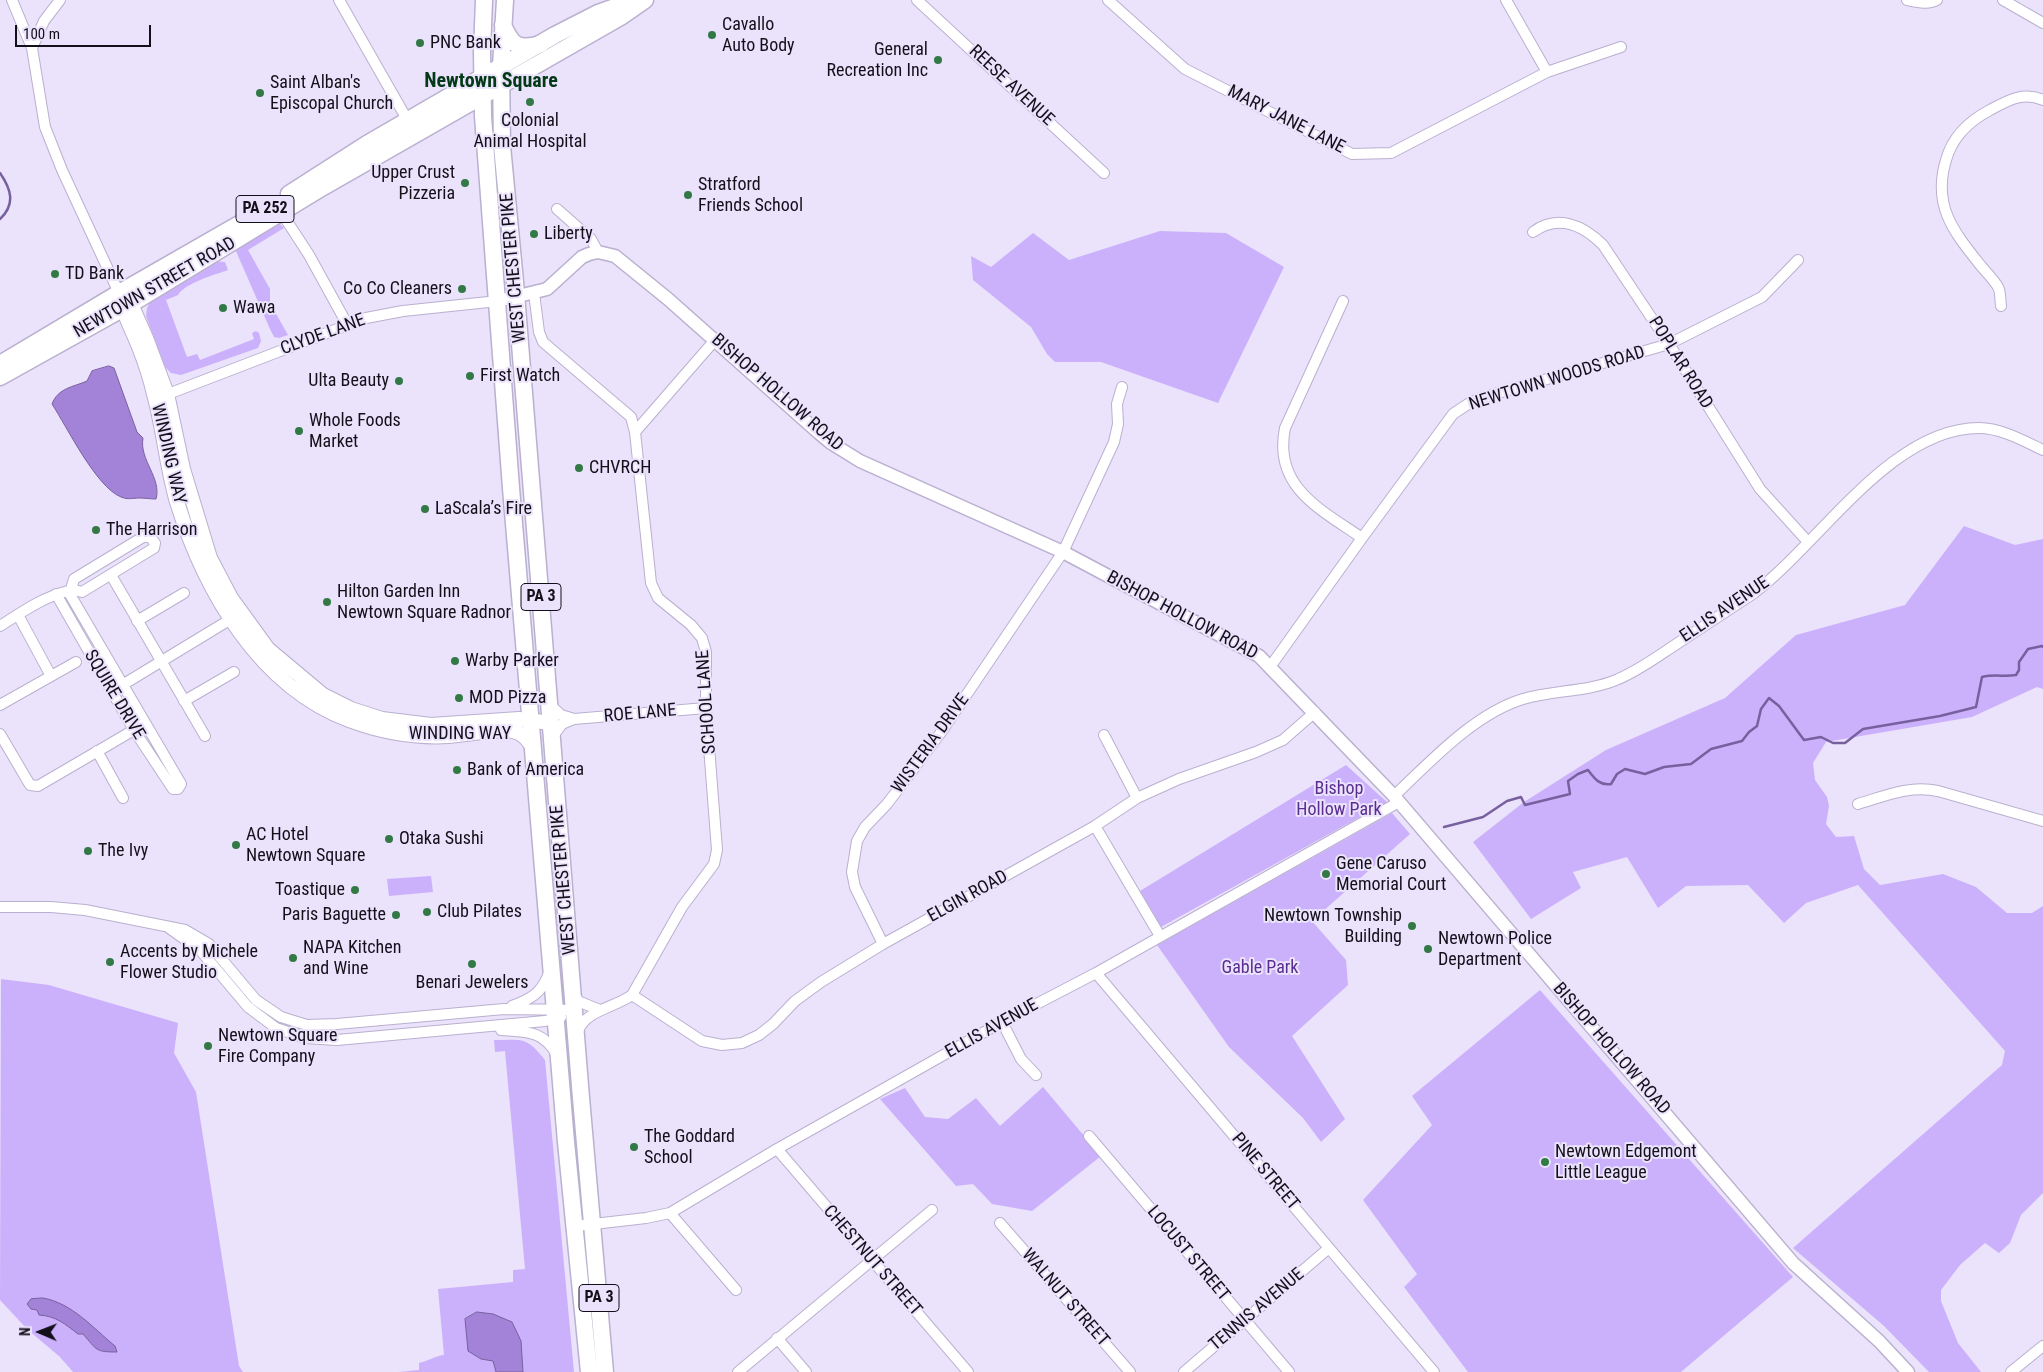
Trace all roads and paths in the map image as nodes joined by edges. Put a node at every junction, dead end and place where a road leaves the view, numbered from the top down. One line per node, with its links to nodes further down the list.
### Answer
1 (12, 0): 18 (street, WINDING WAY)
2 (60, 0): 18 (street)
3 (339, 0): 25 (street)
4 (484, 0): 21 (main road, WEST CHESTER PIKE / PA 3)
5 (505, 0): 15 (main road, WEST CHESTER PIKE / PA 3)
6 (635, 0): 16 (main road, NEWTOWN STREET ROAD / PA 252)
7 (645, 0): 22 (main road, NEWTOWN STREET ROAD / PA 252)
8 (917, 0): 26 (street, REESE AVENUE)
9 (1108, 0): 20 (street, MARY JANE LANE)
10 (1506, 0): 20 (street)
11 (1907, 0): 12 (street)
12 (1937, 0)
13 (2003, 0): 14 (street)
14 (2043, 24)
15 (503, 25): 16 (main road); 19 (main road, WEST CHESTER PIKE / PA 3)
16 (541, 44): 19 (main road, NEWTOWN STREET ROAD / PA 252)
17 (1621, 47): 20 (street, MARY JANE LANE)
18 (32, 48): 36 (street, WINDING WAY)
19 (500, 67): 21 (main road, NEWTOWN STREET ROAD / PA 252); 22 (main road, WEST CHESTER PIKE / PA 3)
20 (1547, 72)
21 (482, 78): 23 (main road, WEST CHESTER PIKE / PA 3); 25 (main road, NEWTOWN STREET ROAD / PA 252)
22 (500, 85): 23 (main road, NEWTOWN STREET ROAD / PA 252); 33 (main road, WEST CHESTER PIKE / PA 3)
23 (482, 95): 28 (main road, NEWTOWN STREET ROAD / PA 252); 34 (main road, WEST CHESTER PIKE / PA 3)
24 (2043, 100): 37 (street)
25 (408, 121): 36 (main road, NEWTOWN STREET ROAD / PA 252)
26 (1104, 173)
27 (557, 209): 30 (street)
28 (281, 212): 36 (main road, NEWTOWN STREET ROAD / PA 252); 38 (street)
29 (1533, 232): 40 (street, POPLAR ROAD)
30 (598, 252): 32 (street); 39 (street, BISHOP HOLLOW ROAD)
31 (1798, 260): 40 (street, NEWTOWN WOODS ROAD)
32 (534, 292): 33 (street); 44 (street)
33 (517, 298): 34 (street); 64 (main road, WEST CHESTER PIKE / PA 3)
34 (498, 301): 38 (street, CLYDE LANE); 69 (main road, WEST CHESTER PIKE / PA 3)
35 (1343, 301): 46 (street)
36 (124, 302): 41 (main road, NEWTOWN STREET ROAD / PA 252); 43 (main road, WINDING WAY)
37 (2001, 306)
38 (347, 324): 43 (street, CLYDE LANE)
39 (715, 340): 44 (street); 48 (street, BISHOP HOLLOW ROAD)
40 (1669, 344): 46 (street, NEWTOWN WOODS ROAD); 47 (street, POPLAR ROAD)
41 (1, 372)
42 (1122, 387): 48 (street, WISTERIA DRIVE)
43 (161, 396): 53 (main road, WINDING WAY); 69 (main road, WINDING WAY)
44 (635, 432): 66 (street, SCHOOL LANE)
45 (2043, 450): 47 (street, ELLIS AVENUE)
46 (1362, 538): 58 (street, NEWTOWN WOODS ROAD)
47 (1808, 542): 80 (street, ELLIS AVENUE)
48 (1063, 552): 58 (street, BISHOP HOLLOW ROAD); 87 (street, WISTERIA DRIVE)
49 (111, 575): 49 (street); 54 (street)
50 (184, 593): 54 (street)
51 (56, 594): 52 (street); 61 (street, SQUIRE DRIVE); 62 (street, SQUIRE DRIVE)
52 (18, 615): 55 (street); 60 (street)
53 (231, 619): 57 (street); 76 (main road, WINDING WAY)
54 (137, 621): 57 (street)
55 (0, 626)
56 (76, 662): 60 (street)
57 (160, 662): 61 (street); 63 (street)
58 (1270, 667): 67 (street, BISHOP HOLLOW ROAD)
59 (234, 672): 63 (street)
60 (51, 676): 65 (street)
61 (123, 684): 62 (street); 70 (street, SQUIRE DRIVE)
62 (112, 692): 71 (street, SQUIRE DRIVE)
63 (184, 702): 75 (street)
64 (549, 704): 68 (street); 72 (main road, WEST CHESTER PIKE / PA 3)
65 (0, 705)
66 (706, 708): 68 (street, ROE LANE); 90 (street, SCHOOL LANE)
67 (1315, 712): 79 (street, ELGIN ROAD); 80 (street, BISHOP HOLLOW ROAD)
68 (574, 719): 72 (street)
69 (530, 720): 72 (main road, WINDING WAY); 76 (main road, WEST CHESTER PIKE / PA 3)
70 (146, 723): 71 (street); 71 (street, SQUIRE DRIVE)
71 (134, 730): 77 (street)
72 (551, 731): 91 (main road, WEST CHESTER PIKE / PA 3)
73 (0, 734): 77 (street)
74 (1104, 735): 79 (street)
75 (205, 736)
76 (533, 748): 88 (main road, WEST CHESTER PIKE / PA 3)
77 (97, 751): 78 (street)
78 (123, 798)
79 (1137, 798): 83 (street, ELGIN ROAD)
80 (1397, 799): 86 (street, ELLIS AVENUE); 121 (street, BISHOP HOLLOW ROAD)
81 (1858, 804): 82 (street)
82 (2043, 821)
83 (1095, 826): 86 (street); 87 (street, ELGIN ROAD)
84 (0, 907): 85 (street)
85 (164, 924): 92 (street); 96 (street)
86 (1160, 936): 89 (street, ELLIS AVENUE)
87 (883, 944): 90 (street, ELGIN ROAD)
88 (550, 953): 92 (street); 94 (main road, WEST CHESTER PIKE / PA 3)
89 (1096, 973): 95 (street, ELLIS AVENUE); 106 (street, PINE STREET)
90 (632, 995): 93 (street)
91 (574, 1003): 93 (street); 94 (street); 97 (main road, WEST CHESTER PIKE / PA 3)
92 (504, 1009): 94 (street)
93 (600, 1010): 97 (street)
94 (556, 1015): 96 (street); 98 (main road, WEST CHESTER PIKE / PA 3)
95 (1002, 1022): 99 (street); 101 (street, ELLIS AVENUE)
96 (465, 1028): 98 (street)
97 (577, 1032): 105 (main road, WEST CHESTER PIKE / PA 3)
98 (559, 1065): 105 (main road, WEST CHESTER PIKE / PA 3)
99 (1036, 1075)
100 (1089, 1136): 109 (street, LOCUST STREET)
101 (777, 1149): 103 (street, ELLIS AVENUE); 107 (street, CHESTNUT STREET)
102 (932, 1210): 107 (street)
103 (670, 1213): 105 (street, ELLIS AVENUE); 108 (street)
104 (1000, 1222): 117 (street, WALNUT STREET)
105 (584, 1225): 112 (main road, WEST CHESTER PIKE / PA 3); 113 (main road, WEST CHESTER PIKE / PA 3)
106 (1330, 1248): 109 (street, TENNIS AVENUE); 120 (street, PINE STREET)
107 (870, 1260): 110 (street); 116 (street, CHESTNUT STREET)
108 (736, 1290)
109 (1244, 1320): 118 (street, TENNIS AVENUE); 119 (street, LOCUST STREET)
110 (777, 1338): 114 (street); 115 (street)
111 (2043, 1346): 122 (street)
112 (589, 1372)
113 (606, 1372)
114 (738, 1372)
115 (806, 1372)
116 (968, 1372)
117 (1130, 1372)
118 (1184, 1372)
119 (1289, 1372)
120 (1434, 1372)
121 (1908, 1372)
122 (2011, 1372)

